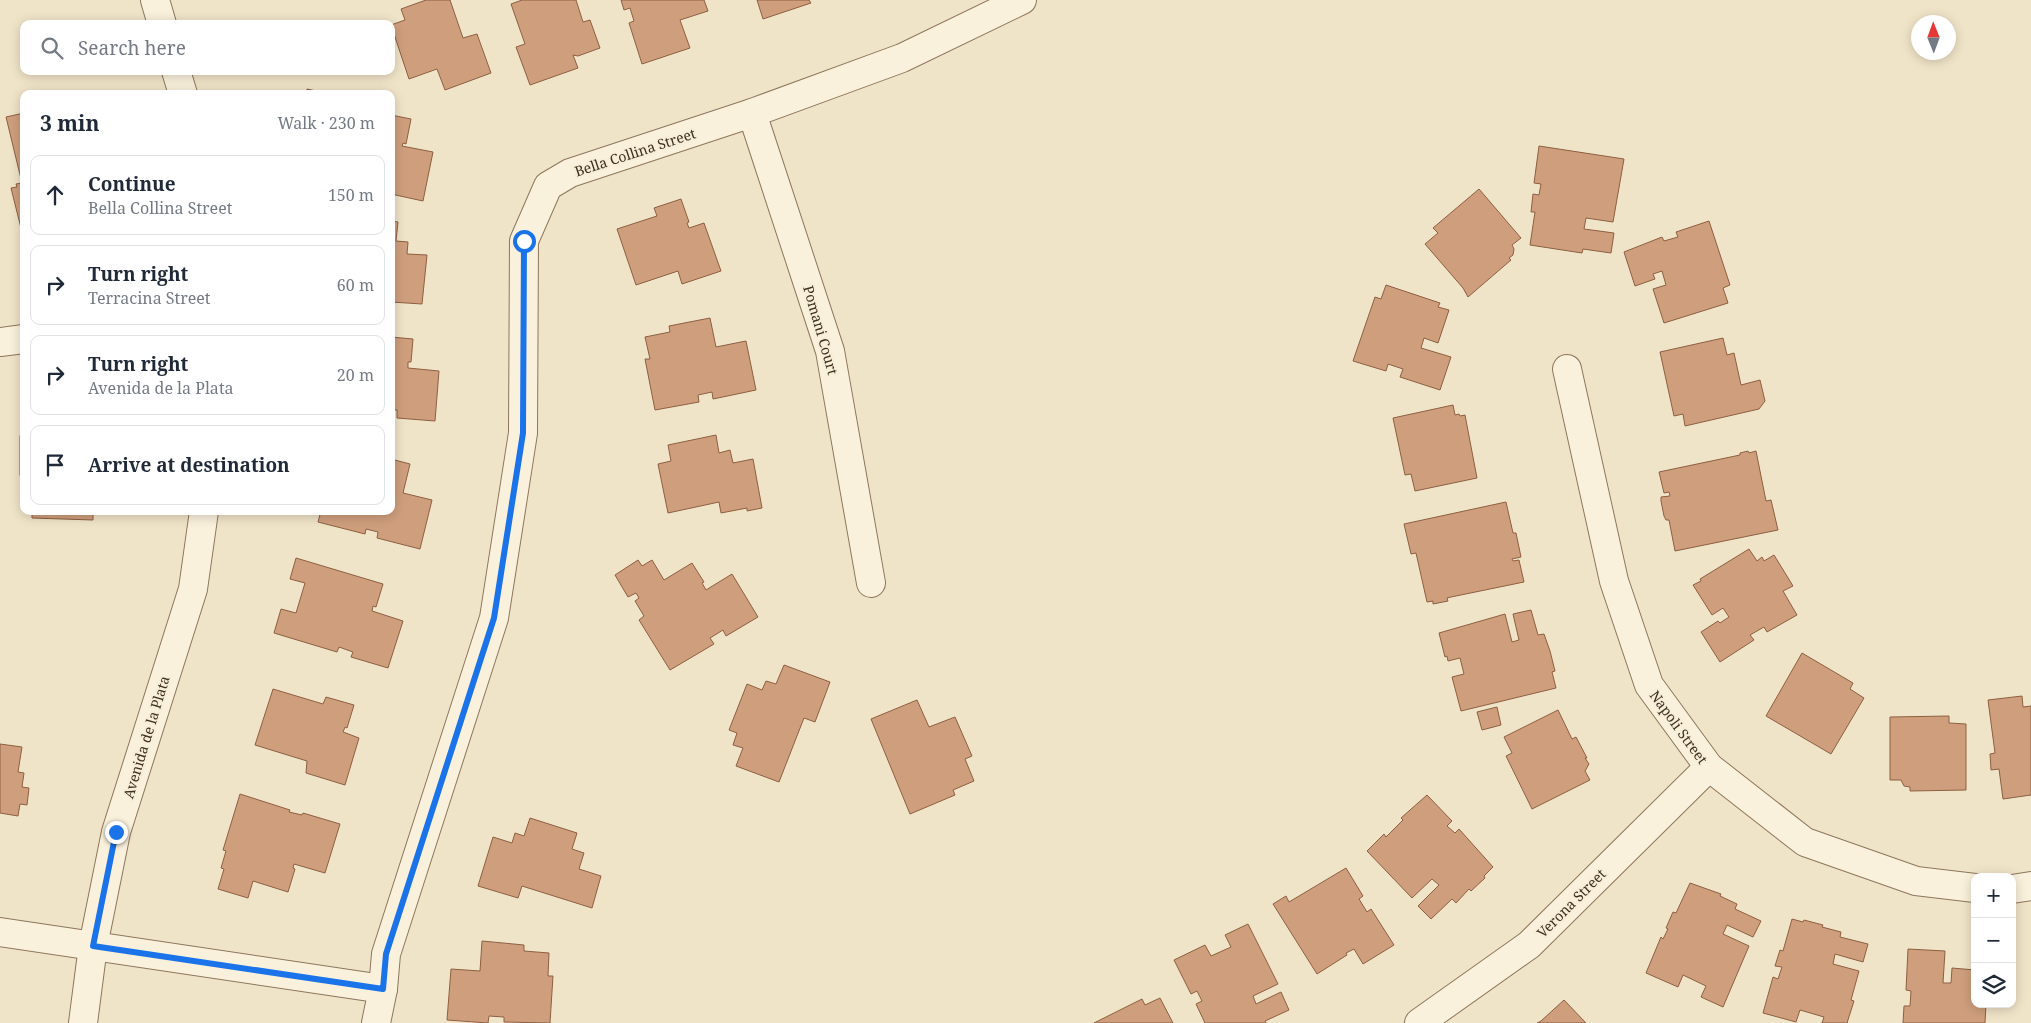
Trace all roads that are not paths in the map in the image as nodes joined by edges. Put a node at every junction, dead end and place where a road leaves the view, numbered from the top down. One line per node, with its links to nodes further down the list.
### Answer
1 (154, 0): 3 (street)
2 (1022, 0): 6 (street, Bella Collina Street)
3 (161, 20)
4 (177, 75): 5 (street)
5 (181, 90)
6 (752, 113): 11 (street, Pomani Court); 18 (street, Bella Collina Street)
7 (20, 340): 8 (street)
8 (0, 342)
9 (1566, 369): 12 (street, Napoli Street)
10 (203, 515): 17 (street, Avenida de la Plata)
11 (871, 583)
12 (1709, 767): 14 (street, Napoli Street); 21 (street, Verona Street)
13 (2031, 886): 15 (street)
14 (1971, 888)
15 (2016, 888)
16 (0, 932): 17 (street)
17 (93, 946): 18 (street); 19 (street, Avenida de la Plata)
18 (383, 989): 20 (street, Bella Collina Street)
19 (83, 1023)
20 (376, 1023)
21 (1419, 1023)

